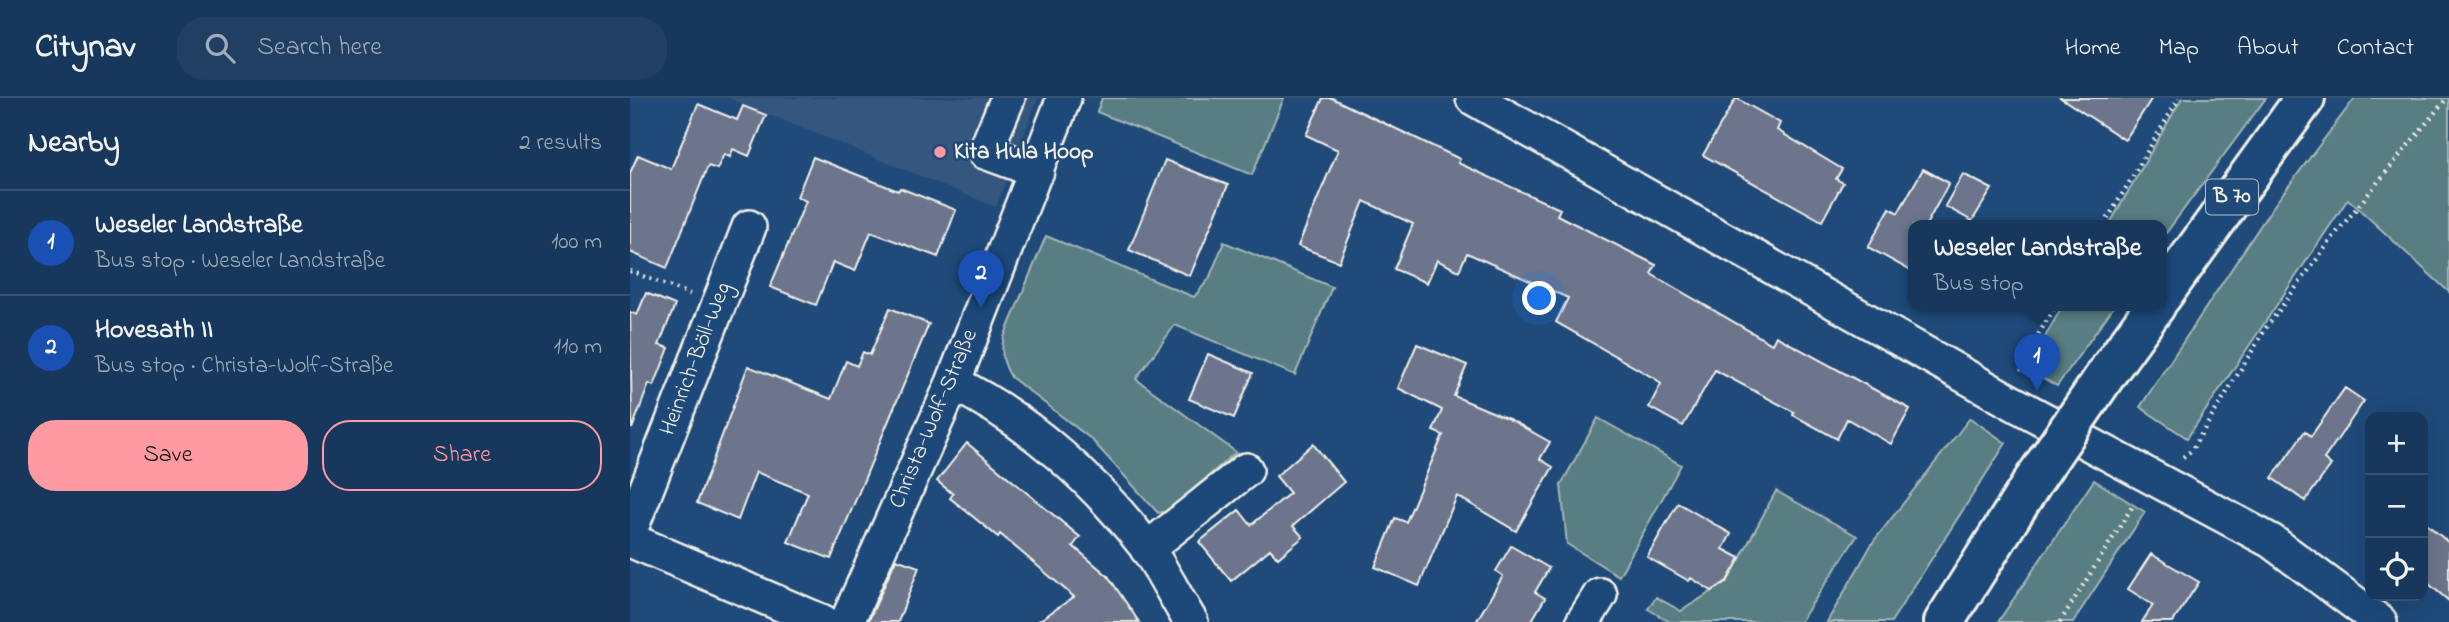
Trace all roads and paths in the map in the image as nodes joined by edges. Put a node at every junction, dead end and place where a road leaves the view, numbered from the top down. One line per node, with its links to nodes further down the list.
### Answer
1 (1007, 98): 7 (street)
2 (1064, 98): 7 (street, Christa-Wolf-Straße)
3 (1473, 98): 16 (street)
4 (2179, 98): 8 (path)
5 (2305, 98): 11 (main road, B 70)
6 (2447, 98): 18 (path)
7 (1037, 171): 15 (street, Christa-Wolf-Straße)
8 (2107, 220)
9 (749, 227): 12 (street, Heinrich-Böll-Weg)
10 (630, 271): 12 (path)
11 (2167, 289)
12 (717, 305): 19 (street, Heinrich-Böll-Weg)
13 (2052, 311): 16 (path)
14 (2152, 311): 25 (main road, bridge)
15 (953, 383): 21 (street); 23 (street, Christa-Wolf-Straße)
16 (2012, 403): 18 (street)
17 (1246, 470): 21 (street)
18 (2157, 480): 26 (path); 27 (street)
19 (630, 531)
20 (630, 540): 22 (street)
21 (1147, 549): 24 (street)
22 (823, 622)
23 (847, 622)
24 (1191, 622)
25 (1944, 622)
26 (2060, 622)
27 (2379, 622)

